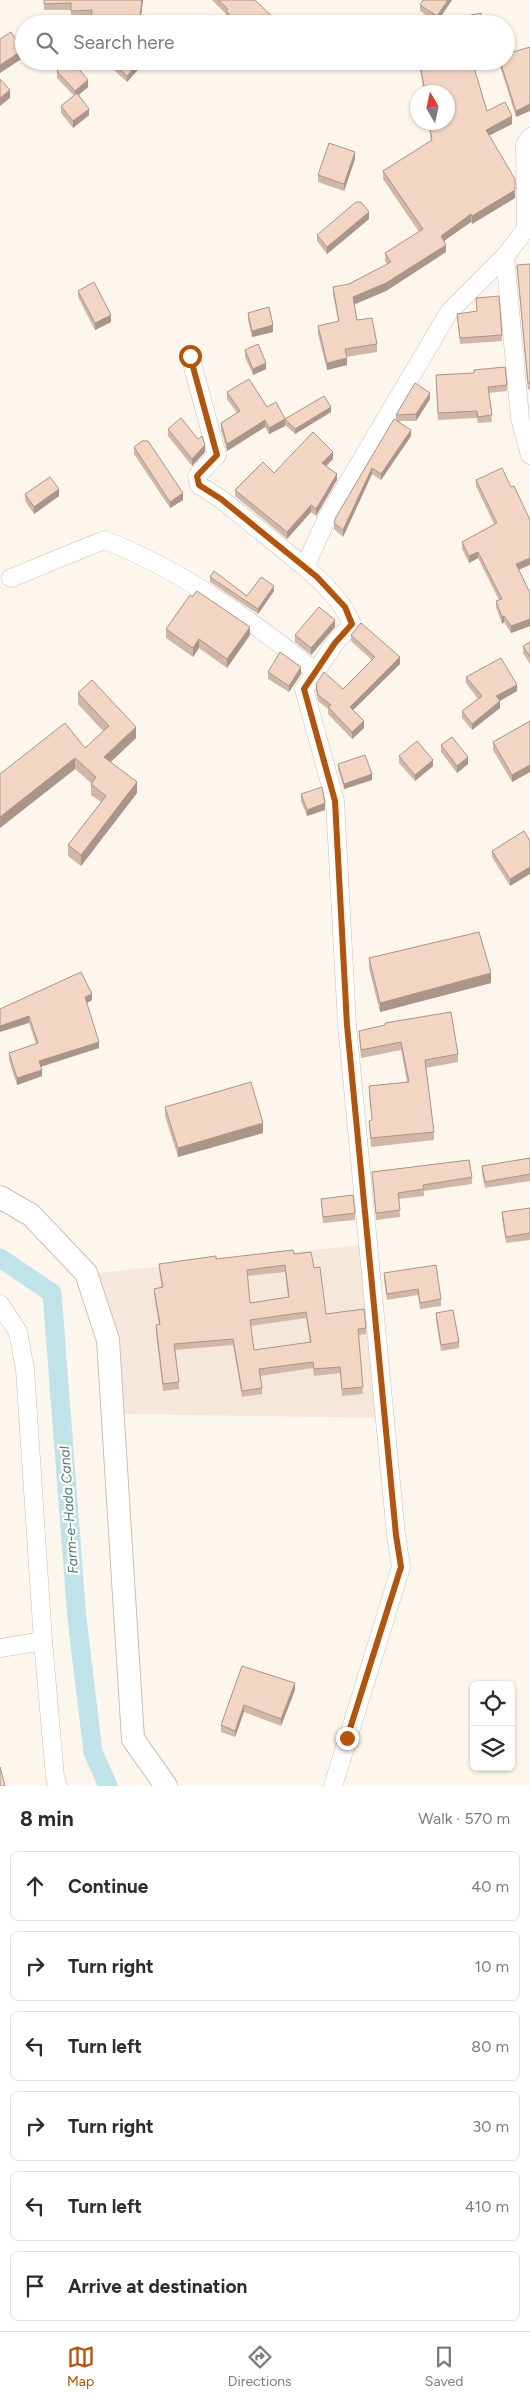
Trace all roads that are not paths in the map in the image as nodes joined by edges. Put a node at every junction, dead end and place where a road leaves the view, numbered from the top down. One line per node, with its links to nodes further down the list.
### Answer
1 (530, 137): 2 (street)
2 (505, 256): 4 (street); 5 (street)
3 (190, 356): 5 (street)
4 (530, 455)
5 (304, 567): 7 (street)
6 (10, 578): 7 (street)
7 (315, 671): 14 (street)
8 (0, 1197): 13 (street)
9 (0, 1304): 10 (street)
10 (43, 1641): 11 (street); 12 (street)
11 (0, 1648)
12 (58, 1786)
13 (166, 1786)
14 (333, 1786)

